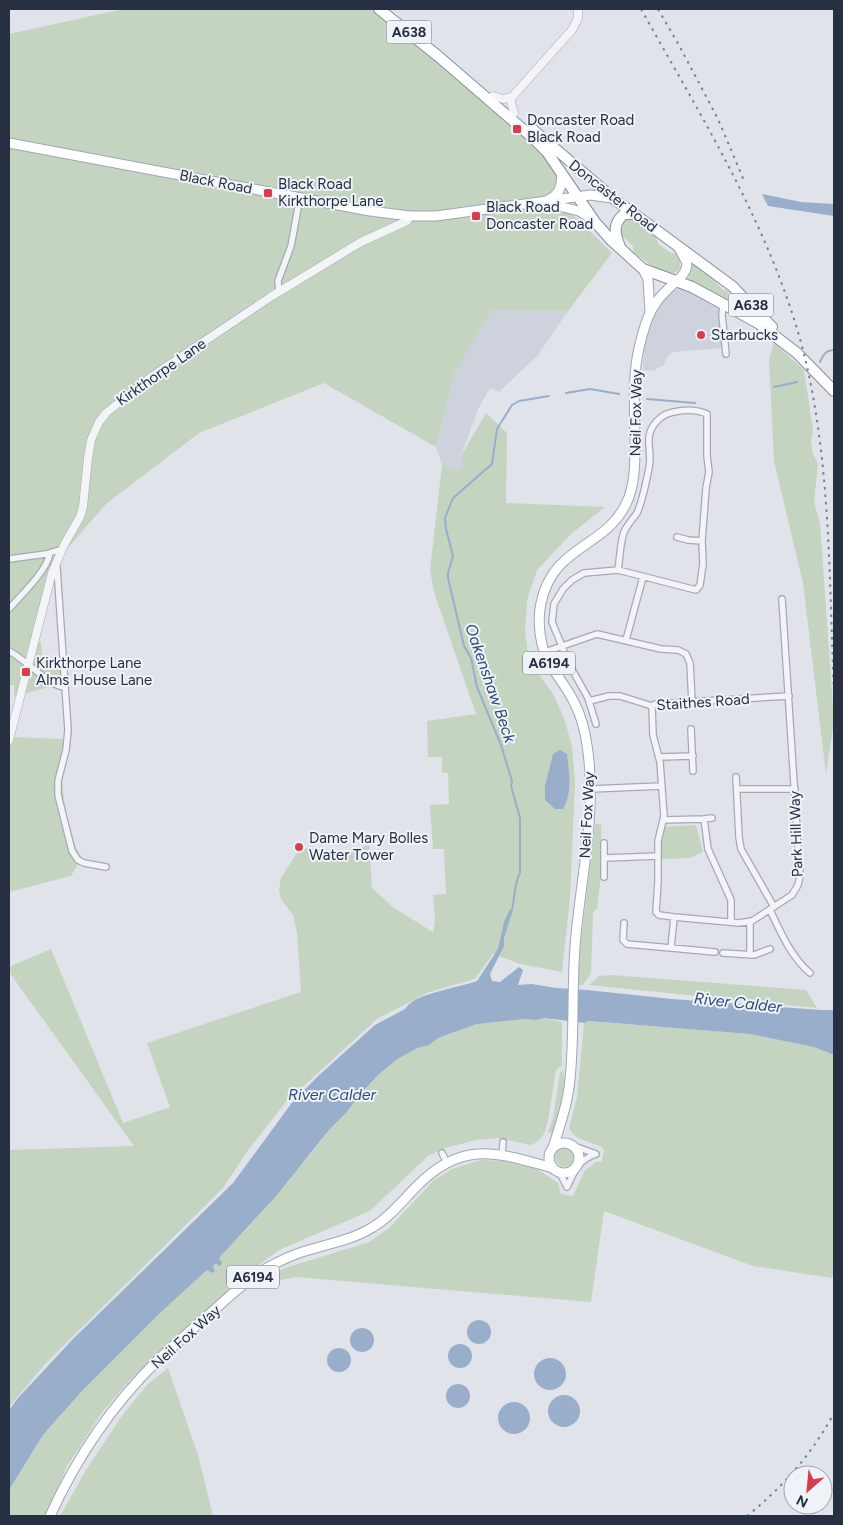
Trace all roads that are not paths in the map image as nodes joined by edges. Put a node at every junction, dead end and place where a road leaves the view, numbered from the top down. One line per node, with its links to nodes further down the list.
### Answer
1 (379, 9): 3 (highway, Doncaster Road / A638)
2 (578, 9): 4 (street)
3 (438, 56): 4 (highway, Doncaster Road / A638); 4 (highway, Doncaster Road / A638)
4 (509, 106): 6 (highway, Doncaster Road / A638); 9 (highway, Doncaster Road / A638)
5 (9, 143): 7 (main road, Black Road)
6 (561, 171): 8 (highway, Doncaster Road / A638); 10 (main road)
7 (300, 197): 12 (main road, Black Road); 19 (street)
8 (578, 197): 9 (main road, Black Road); 10 (main road, Black Road); 13 (highway, Doncaster Road / A638)
9 (614, 199): 11 (highway, Doncaster Road / A638)
10 (543, 202): 12 (main road, Black Road); 13 (main road, Black Road)
11 (634, 214): 14 (highway, Doncaster Road / A638); 15 (highway)
12 (410, 216): 19 (street, Kirkthorpe Lane)
13 (595, 222): 15 (highway, Doncaster Road / A638)
14 (676, 244): 17 (highway, Doncaster Road / A638); 18 (main road, Neil Fox Way / A6194)
15 (620, 248): 16 (highway, Doncaster Road / A638)
16 (643, 269): 18 (highway, Doncaster Road / A638); 21 (main road, Neil Fox Way / A6194)
17 (714, 272): 20 (highway); 23 (highway, Doncaster Road / A638)
18 (676, 282): 20 (highway, Doncaster Road / A638); 21 (main road, Neil Fox Way / A6194)
19 (280, 292): 28 (street, Kirkthorpe Lane)
20 (727, 305): 22 (street); 22 (street); 23 (highway, Doncaster Road / A638)
21 (650, 312): 39 (main road, Neil Fox Way / A6194)
22 (724, 322): 24 (street)
23 (784, 341): 25 (highway, Doncaster Road / A638)
24 (726, 354)
25 (834, 391)
26 (677, 537): 27 (street)
27 (702, 542): 32 (street); 33 (street)
28 (62, 549): 29 (street); 31 (street, Kirkthorpe Lane)
29 (50, 553): 30 (street); 35 (street)
30 (9, 559)
31 (55, 564): 40 (street, Kirkthorpe Lane); 41 (street)
32 (618, 570): 33 (street); 37 (street)
33 (643, 577): 36 (street)
34 (782, 600): 42 (street, Park Hill Way)
35 (9, 609)
36 (626, 640): 37 (street); 44 (street)
37 (561, 646): 39 (street); 43 (street)
38 (9, 651): 40 (street)
39 (545, 652): 56 (main road, Neil Fox Way / A6194)
40 (28, 664): 41 (street); 48 (street, Kirkthorpe Lane)
41 (64, 687): 63 (street)
42 (789, 696): 44 (street, Staithes Road); 55 (street, Park Hill Way)
43 (589, 701): 45 (street, Staithes Road); 46 (street)
44 (692, 702): 45 (street, Staithes Road)
45 (652, 706): 50 (street, Park Hill Way)
46 (596, 724)
47 (691, 729): 49 (street)
48 (9, 740)
49 (693, 756): 50 (street); 51 (street)
50 (660, 757): 53 (street, Park Hill Way)
51 (694, 771)
52 (736, 777): 54 (street)
53 (662, 786): 56 (street); 59 (street, Park Hill Way)
54 (737, 789): 55 (street); 65 (street)
55 (795, 789): 65 (street, Park Hill Way)
56 (590, 790): 76 (main road, Neil Fox Way / A6194)
57 (712, 818): 58 (street)
58 (704, 819): 59 (street); 69 (street)
59 (663, 820): 61 (street, Park Hill Way)
60 (604, 843): 62 (street)
61 (658, 856): 62 (street); 66 (street, Park Hill Way)
62 (605, 858): 64 (street)
63 (106, 867)
64 (604, 876)
65 (772, 908): 67 (street, Park Hill Way); 75 (street)
66 (674, 917): 69 (street, Park Hill Way); 70 (street)
67 (750, 921): 69 (street, Park Hill Way); 74 (street)
68 (624, 922): 70 (street)
69 (731, 922)
70 (670, 948): 72 (street)
71 (770, 949): 74 (street)
72 (715, 952)
73 (723, 953): 74 (street)
74 (750, 955)
75 (810, 973)
76 (561, 1126): 78 (main road); 79 (main road, Neil Fox Way / A6194)
77 (503, 1142): 81 (street)
78 (570, 1145): 79 (main road); 84 (main road); 84 (street)
79 (551, 1152): 82 (main road); 85 (main road)
80 (442, 1153): 83 (street)
81 (502, 1155): 82 (main road, Neil Fox Way / A6194); 83 (main road, Neil Fox Way / A6194)
82 (532, 1162): 85 (main road, Neil Fox Way / A6194)
83 (447, 1163): 86 (main road, Neil Fox Way / A6194)
84 (577, 1166): 85 (main road); 85 (street)
85 (557, 1171)
86 (50, 1516)

